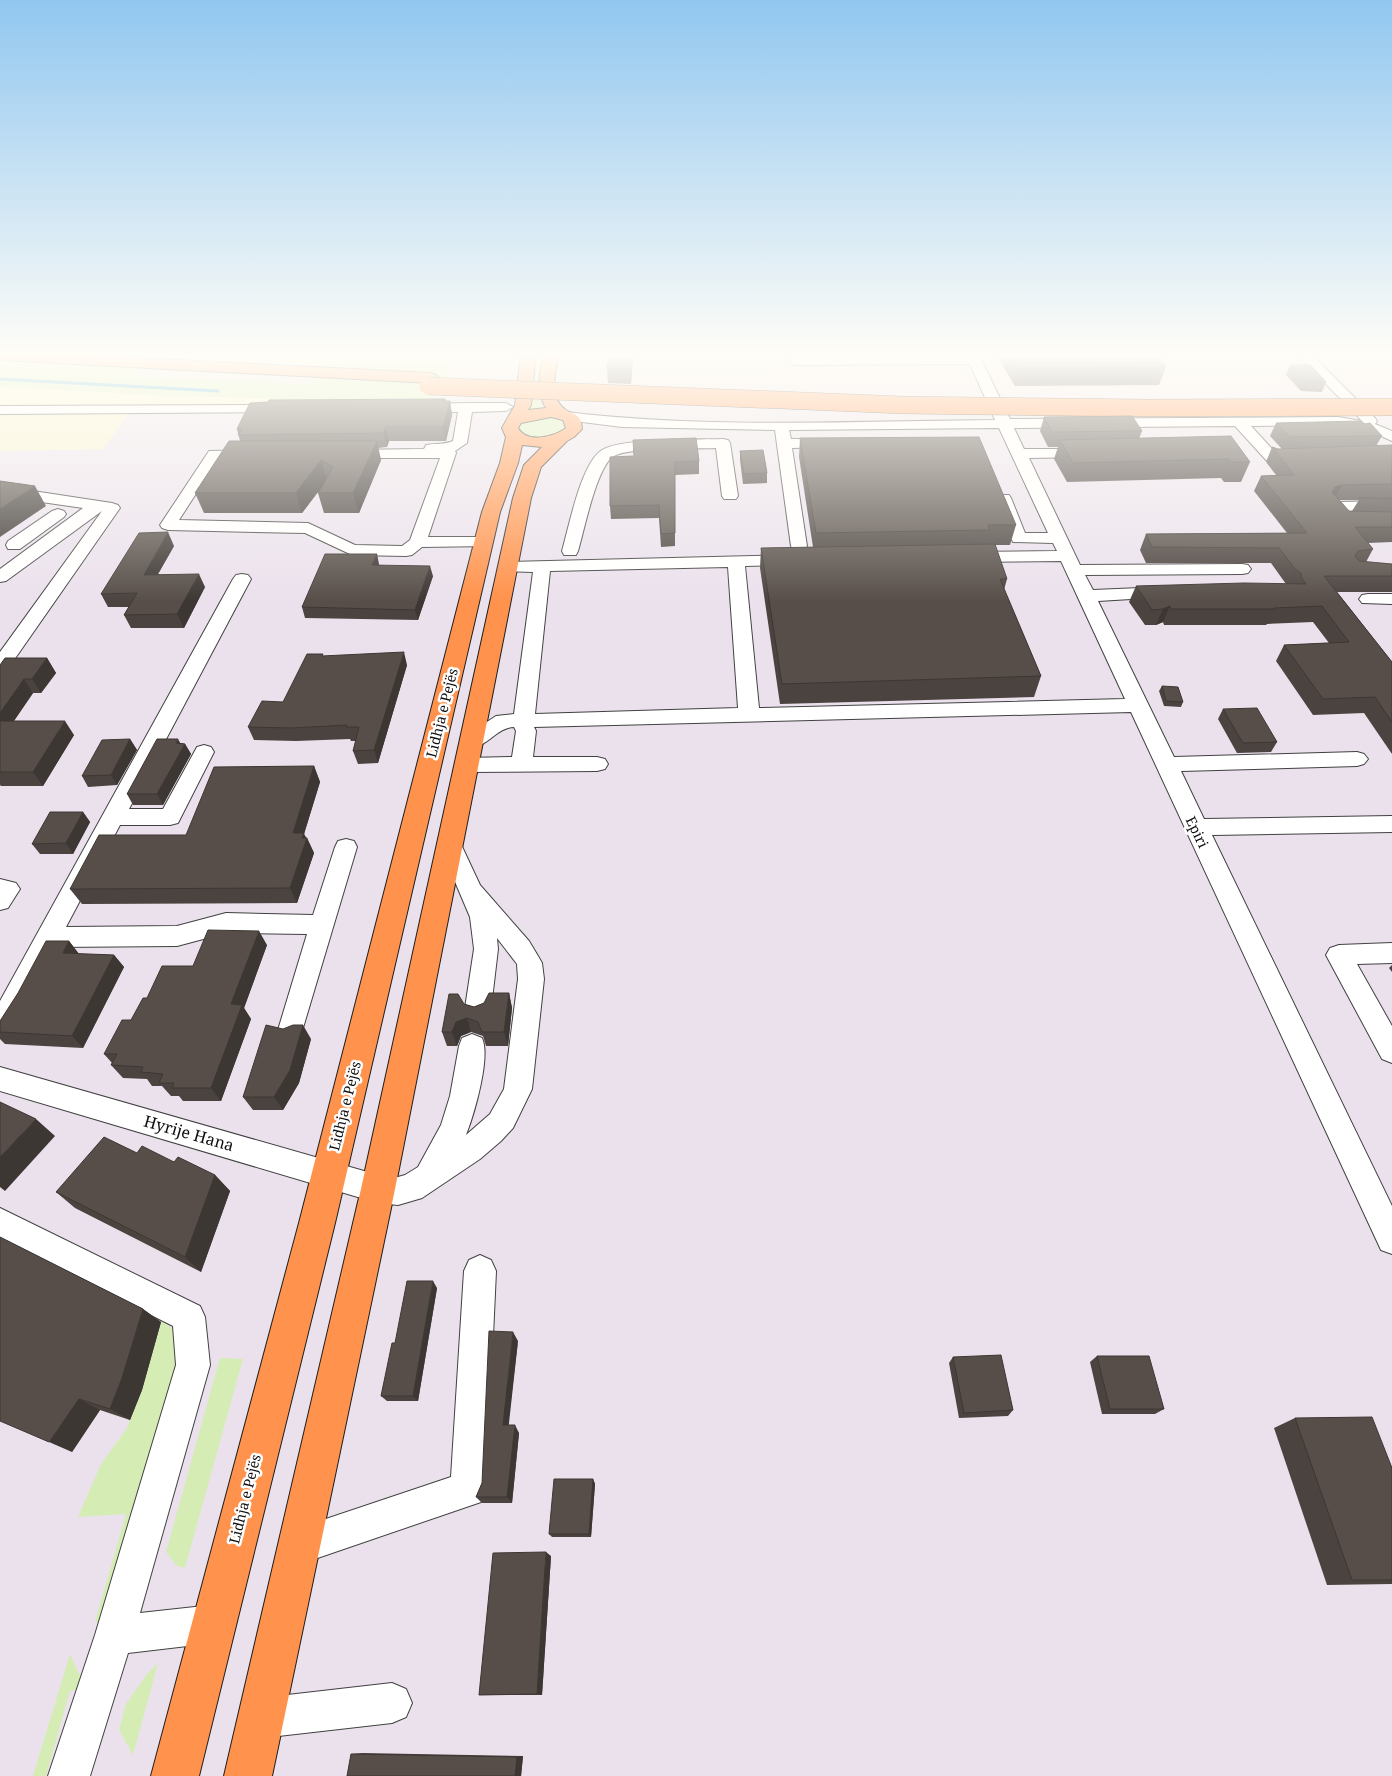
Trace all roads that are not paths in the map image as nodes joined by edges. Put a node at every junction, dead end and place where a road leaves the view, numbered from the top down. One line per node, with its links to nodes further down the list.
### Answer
1 (461, 436): 26 (street)
2 (499, 436): 24 (highway)
3 (511, 436): 24 (highway, Lidhja e Pejës)
4 (528, 436): 5 (highway)
5 (546, 436)
6 (555, 436): 36 (highway)
7 (694, 436): 12 (street)
8 (784, 436): 13 (street)
9 (1011, 436): 16 (street, Epiri)
10 (1252, 436): 17 (street)
11 (843, 443): 13 (street)
12 (696, 444): 20 (street); 30 (street)
13 (785, 444): 29 (street)
14 (241, 448): 26 (street)
15 (1105, 452): 16 (street)
16 (1019, 454): 31 (street, Epiri)
17 (1317, 456)
18 (998, 484): 31 (street)
19 (0, 491): 21 (street)
20 (730, 496)
21 (74, 502): 23 (street); 28 (street)
22 (1392, 506): 25 (street)
23 (104, 507): 38 (street); 44 (street)
24 (491, 512): 27 (highway, Lidhja e Pejës)
25 (1392, 522)
26 (418, 542): 27 (street)
27 (484, 542): 71 (highway, Lidhja e Pejës)
28 (14, 545)
29 (799, 546)
30 (570, 551)
31 (1067, 554): 32 (street); 37 (street); 41 (street, Epiri)
32 (949, 557)
33 (813, 560): 34 (street)
34 (736, 562): 35 (street); 47 (street)
35 (542, 567): 36 (street); 46 (street)
36 (507, 568): 49 (highway)
37 (1242, 569)
38 (0, 577)
39 (242, 579): 54 (street)
40 (1177, 592): 41 (street)
41 (1086, 596): 45 (street, Epiri)
42 (1392, 598): 43 (street)
43 (1368, 599)
44 (3, 658)
45 (1138, 706): 47 (street); 52 (street, Epiri)
46 (524, 714): 47 (street); 49 (street); 53 (street)
47 (749, 714)
48 (204, 752): 54 (street)
49 (469, 753): 53 (street); 57 (highway)
50 (1357, 759): 52 (street)
51 (597, 764): 53 (street)
52 (1165, 764): 56 (street, Epiri)
53 (522, 765)
54 (113, 817): 63 (street)
55 (1392, 824): 56 (street)
56 (1195, 827): 74 (street, Epiri)
57 (450, 844): 60 (street); 73 (highway)
58 (346, 847): 62 (street)
59 (0, 888): 61 (street)
60 (470, 890): 65 (street); 72 (street, Hyrije Hana)
61 (0, 901)
62 (323, 925): 63 (street); 67 (street)
63 (48, 937): 66 (street)
64 (1392, 953): 69 (street)
65 (478, 1008)
66 (0, 1026)
67 (291, 1030)
68 (472, 1046): 72 (street)
69 (1392, 1050)
70 (0, 1079): 71 (street, Hyrije Hana)
71 (328, 1174): 73 (street, Hyrije Hana); 79 (highway, Lidhja e Pejës)
72 (424, 1179): 73 (street, Hyrije Hana)
73 (378, 1189): 78 (highway)
74 (1382, 1198): 76 (street, Epiri)
75 (0, 1223): 80 (street)
76 (1392, 1239)
77 (480, 1271): 78 (street)
78 (300, 1545): 82 (highway)
79 (213, 1624): 80 (street); 84 (highway, Lidhja e Pejës)
80 (114, 1635): 83 (street)
81 (392, 1703): 82 (street)
82 (261, 1718): 85 (highway)
83 (69, 1776)
84 (175, 1776)
85 (248, 1776)

